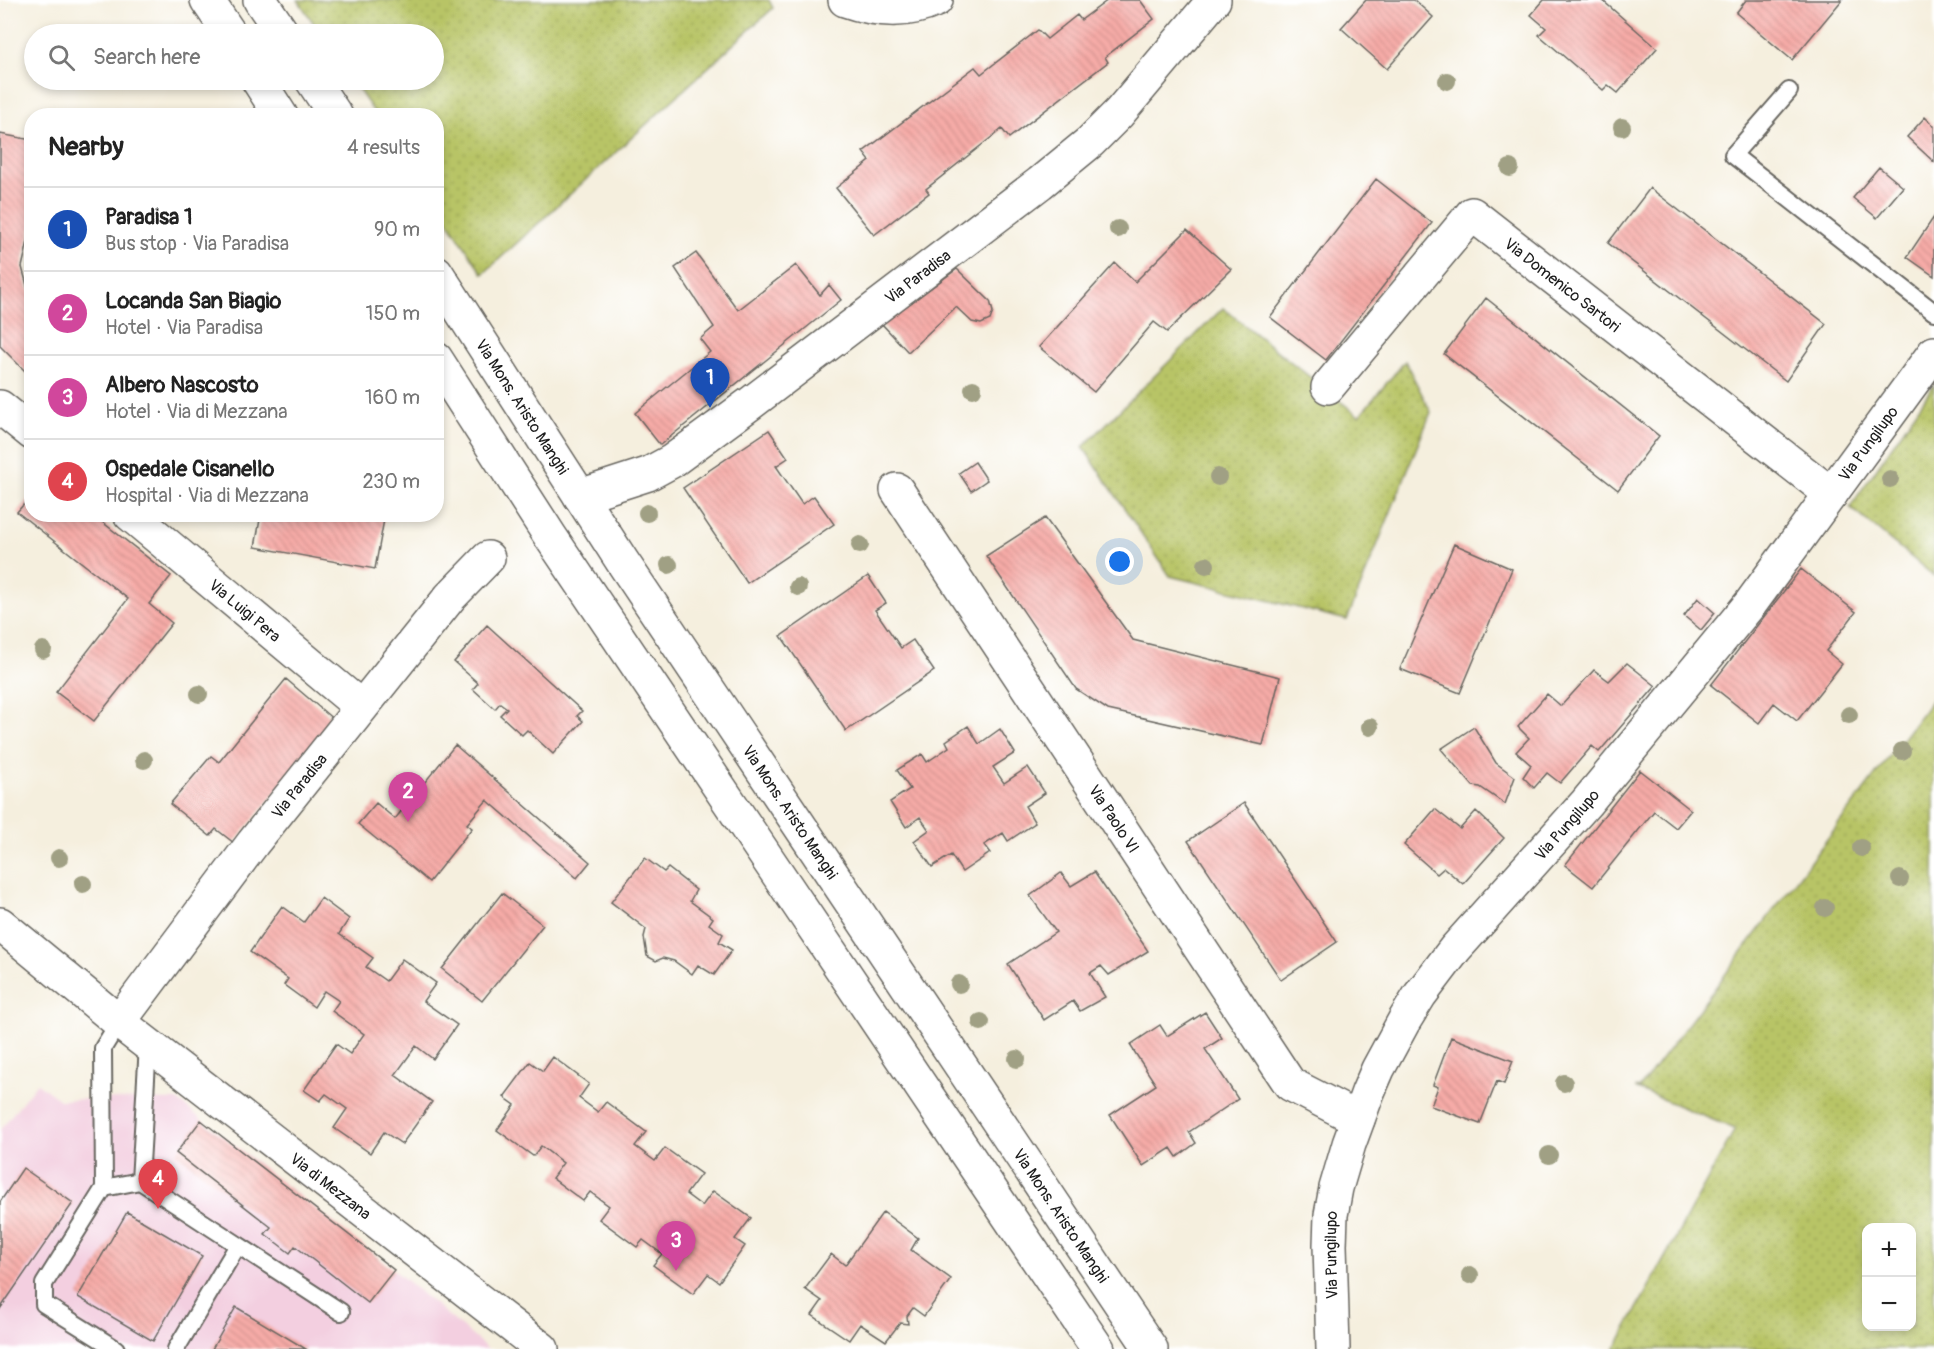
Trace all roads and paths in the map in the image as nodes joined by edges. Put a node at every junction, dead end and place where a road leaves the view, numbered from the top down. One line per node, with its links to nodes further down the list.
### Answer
1 (207, 0): 6 (street)
2 (260, 0): 7 (street)
3 (845, 0): 4 (street)
4 (936, 0)
5 (1214, 0): 22 (street, Via Paradisa)
6 (223, 24)
7 (276, 24)
8 (264, 90): 11 (street)
9 (319, 90): 12 (street)
10 (1789, 91): 14 (lane)
11 (276, 108)
12 (331, 108)
13 (444, 284): 22 (street, Via Mons. Aristo Manghi)
14 (1934, 312)
15 (1934, 353): 21 (street, Via Pungilupo)
16 (444, 371): 37 (street)
17 (1328, 387): 21 (street, Via Domenico Sartori)
18 (0, 406): 19 (street)
19 (24, 426)
20 (897, 490): 29 (street, Via Paolo VI)
21 (1831, 494): 29 (street, Via Pungilupo)
22 (580, 496): 38 (street, Via Mons. Aristo Manghi)
23 (140, 522): 25 (street, Via Luigi Pera)
24 (488, 558): 25 (street, Via Paradisa)
25 (361, 707): 27 (street, Via Paradisa)
26 (0, 924): 27 (street, Via di Mezzana)
27 (119, 1022): 28 (street, Via di Mezzana); 31 (lane)
28 (148, 1045): 30 (lane); 36 (street, Via di Mezzana)
29 (1358, 1119): 39 (street, Via Pungilupo)
30 (140, 1180): 31 (lane); 32 (lane)
31 (104, 1188): 34 (lane)
32 (238, 1245): 33 (lane); 35 (lane)
33 (341, 1312)
34 (116, 1349)
35 (176, 1349)
36 (542, 1349)
37 (1098, 1349)
38 (1151, 1349)
39 (1333, 1349)

